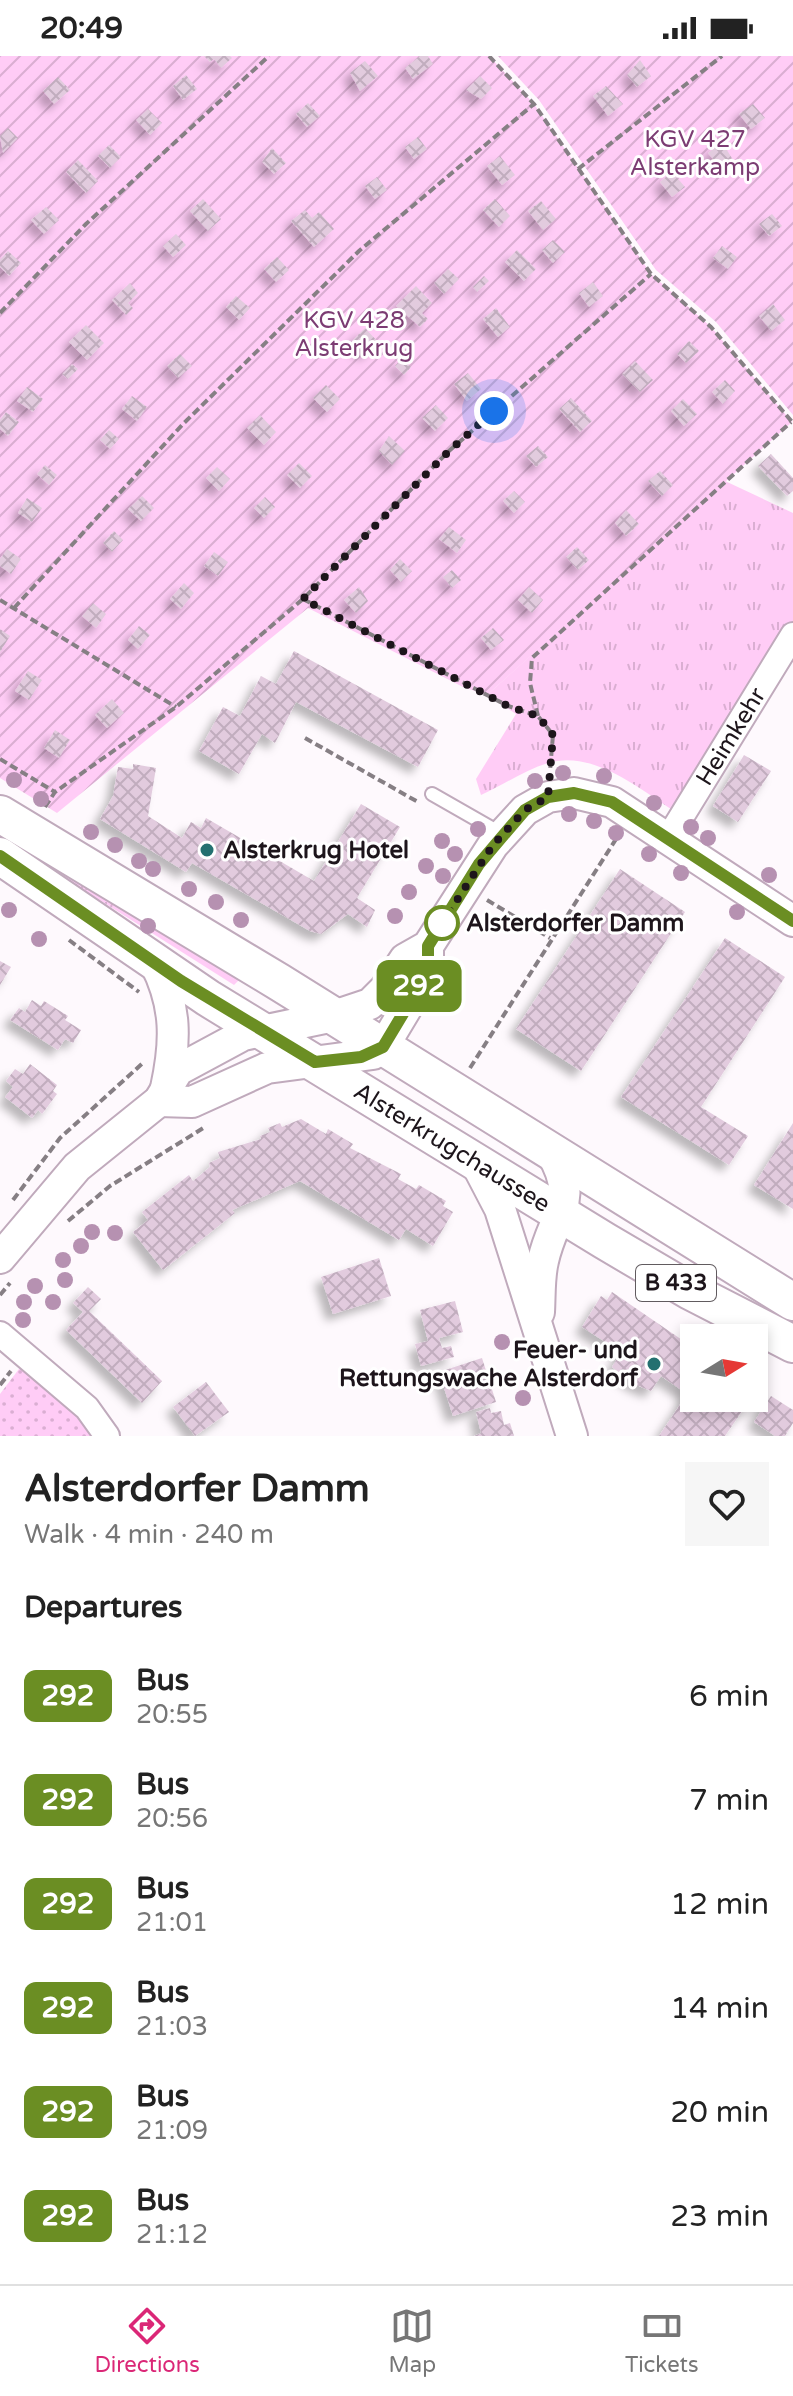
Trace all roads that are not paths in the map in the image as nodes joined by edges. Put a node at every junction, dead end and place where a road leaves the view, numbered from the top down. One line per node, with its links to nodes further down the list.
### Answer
1 (793, 635): 5 (street, Heimkehr)
2 (429, 800): 4 (lane)
3 (0, 814): 10 (main road, Alsterkrugchaussee / B 433)
4 (502, 835): 5 (street); 8 (street)
5 (669, 837): 7 (street)
6 (0, 856): 9 (main road, Alsterkrugchaussee / B 433)
7 (793, 921)
8 (428, 946): 10 (street); 12 (street)
9 (155, 963): 11 (main road, Alsterkrugchaussee / B 433); 14 (street)
10 (334, 1016): 11 (street); 12 (main road, Alsterkrugchaussee / B 433)
11 (261, 1030): 13 (main road, Alsterkrugchaussee / B 433); 14 (street)
12 (383, 1047): 13 (street); 15 (main road, Alsterkrugchaussee / B 433)
13 (315, 1062): 14 (street); 16 (main road, Alsterkrugchaussee / B 433)
14 (163, 1095): 18 (street)
15 (551, 1152): 17 (street); 19 (main road, Alsterkrugchaussee / B 433)
16 (476, 1163): 17 (main road, Alsterkrugchaussee / B 433); 21 (street)
17 (562, 1215): 21 (street); 22 (main road, Alsterkrugchaussee / B 433)
18 (9, 1265)
19 (793, 1302)
20 (0, 1334): 23 (street)
21 (540, 1334): 24 (street)
22 (793, 1344)
23 (107, 1436)
24 (572, 1436)

